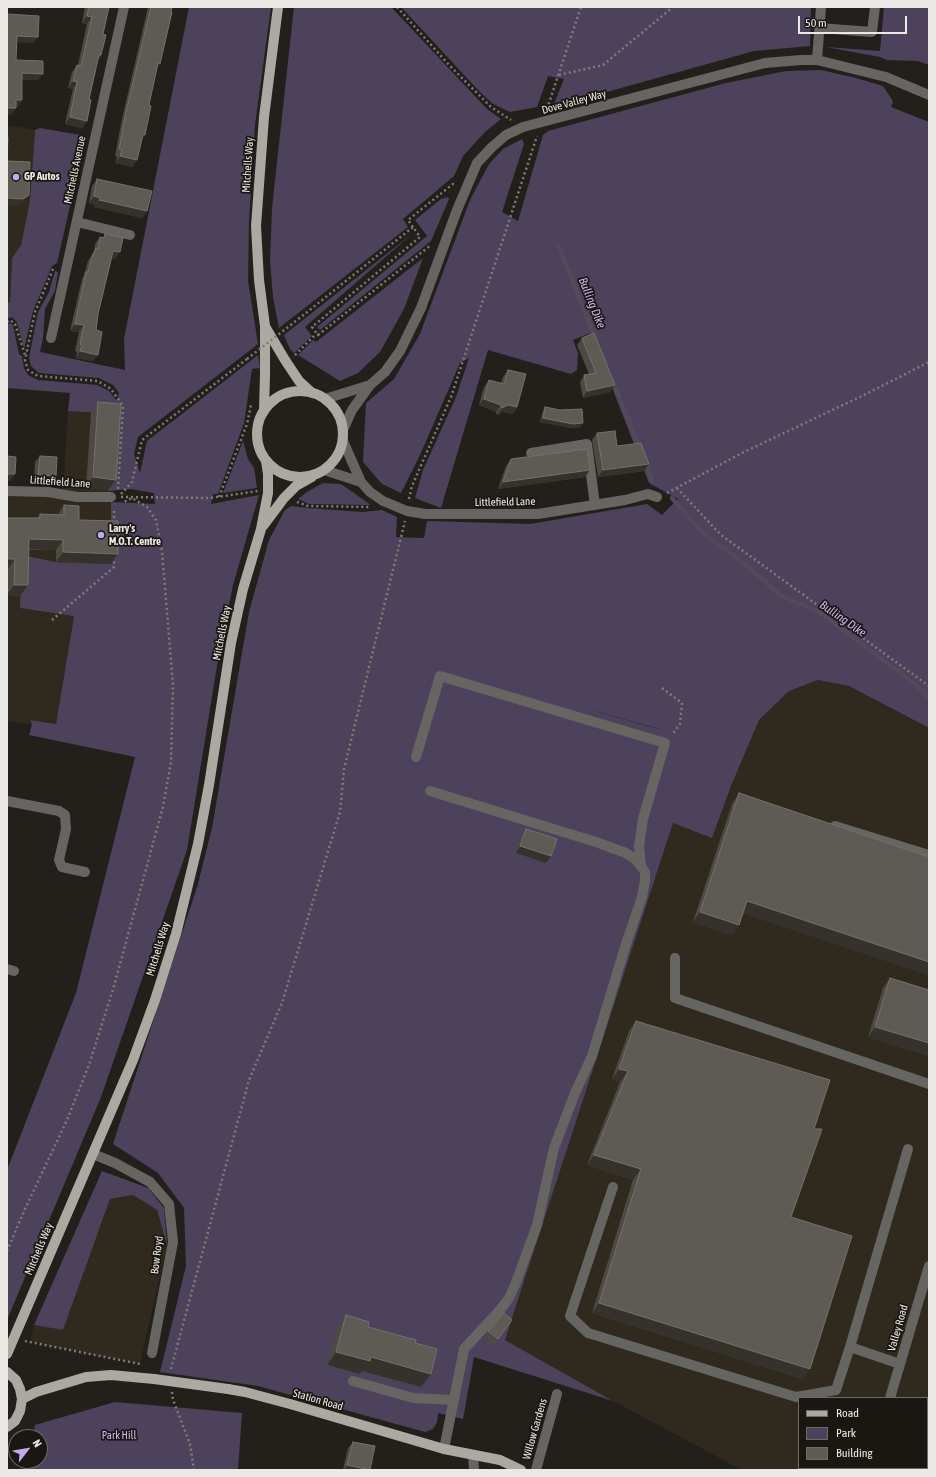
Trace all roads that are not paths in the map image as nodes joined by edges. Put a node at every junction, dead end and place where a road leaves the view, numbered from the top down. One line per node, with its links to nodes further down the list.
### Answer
1 (124, 7): 8 (street, Mitchells Avenue)
2 (278, 7): 10 (main road, Mitchells Way)
3 (821, 7): 5 (street)
4 (874, 7): 5 (street)
5 (819, 28): 6 (street)
6 (817, 60): 7 (street, Dove Valley Way); 12 (street, Dove Valley Way)
7 (929, 95)
8 (77, 222): 9 (street); 11 (street, Mitchells Avenue)
9 (130, 235)
10 (265, 326): 13 (main road, Mitchells Way); 15 (main road, Mitchells Way)
11 (51, 338)
12 (370, 385): 14 (street, Dove Valley Way); 16 (street, Dove Valley Way)
13 (312, 393): 14 (main road); 15 (main road)
14 (325, 399): 16 (main road)
15 (264, 411): 19 (main road)
16 (343, 430): 17 (main road)
17 (343, 441): 20 (main road); 22 (street, Littlefield Lane)
18 (531, 453): 26 (street)
19 (266, 461): 21 (main road); 27 (main road, Mitchells Way)
20 (324, 470): 21 (main road); 22 (street, Littlefield Lane)
21 (314, 475): 27 (main road, Mitchells Way)
22 (360, 482): 26 (street, Littlefield Lane)
23 (7, 491): 24 (street, Littlefield Lane)
24 (114, 497)
25 (657, 497): 26 (street, Littlefield Lane)
26 (595, 505)
27 (261, 529): 38 (main road, Mitchells Way)
28 (416, 757): 33 (street)
29 (430, 791): 33 (street)
30 (7, 801): 34 (street)
31 (824, 822): 32 (street)
32 (929, 855)
33 (641, 866): 50 (street)
34 (85, 872)
35 (675, 958): 36 (street)
36 (929, 1084)
37 (908, 1149): 41 (street)
38 (93, 1154): 42 (street, Bow Royd); 43 (main road, Mitchells Way)
39 (613, 1187): 41 (street)
40 (929, 1266): 44 (street, Valley Road)
41 (850, 1347): 44 (street)
42 (152, 1353)
43 (7, 1354)
44 (900, 1364): 48 (street, Valley Road)
45 (7, 1372): 49 (main road)
46 (353, 1381): 50 (street)
47 (557, 1394): 56 (street, Willow Gardens)
48 (890, 1397)
49 (22, 1399): 51 (main road); 52 (main road, Station Road, bridge)
50 (454, 1400): 52 (street)
51 (7, 1427)
52 (444, 1449): 53 (main road, Station Road)
53 (473, 1455): 54 (street); 55 (main road, Station Road)
54 (474, 1470)
55 (520, 1470)
56 (536, 1470)

